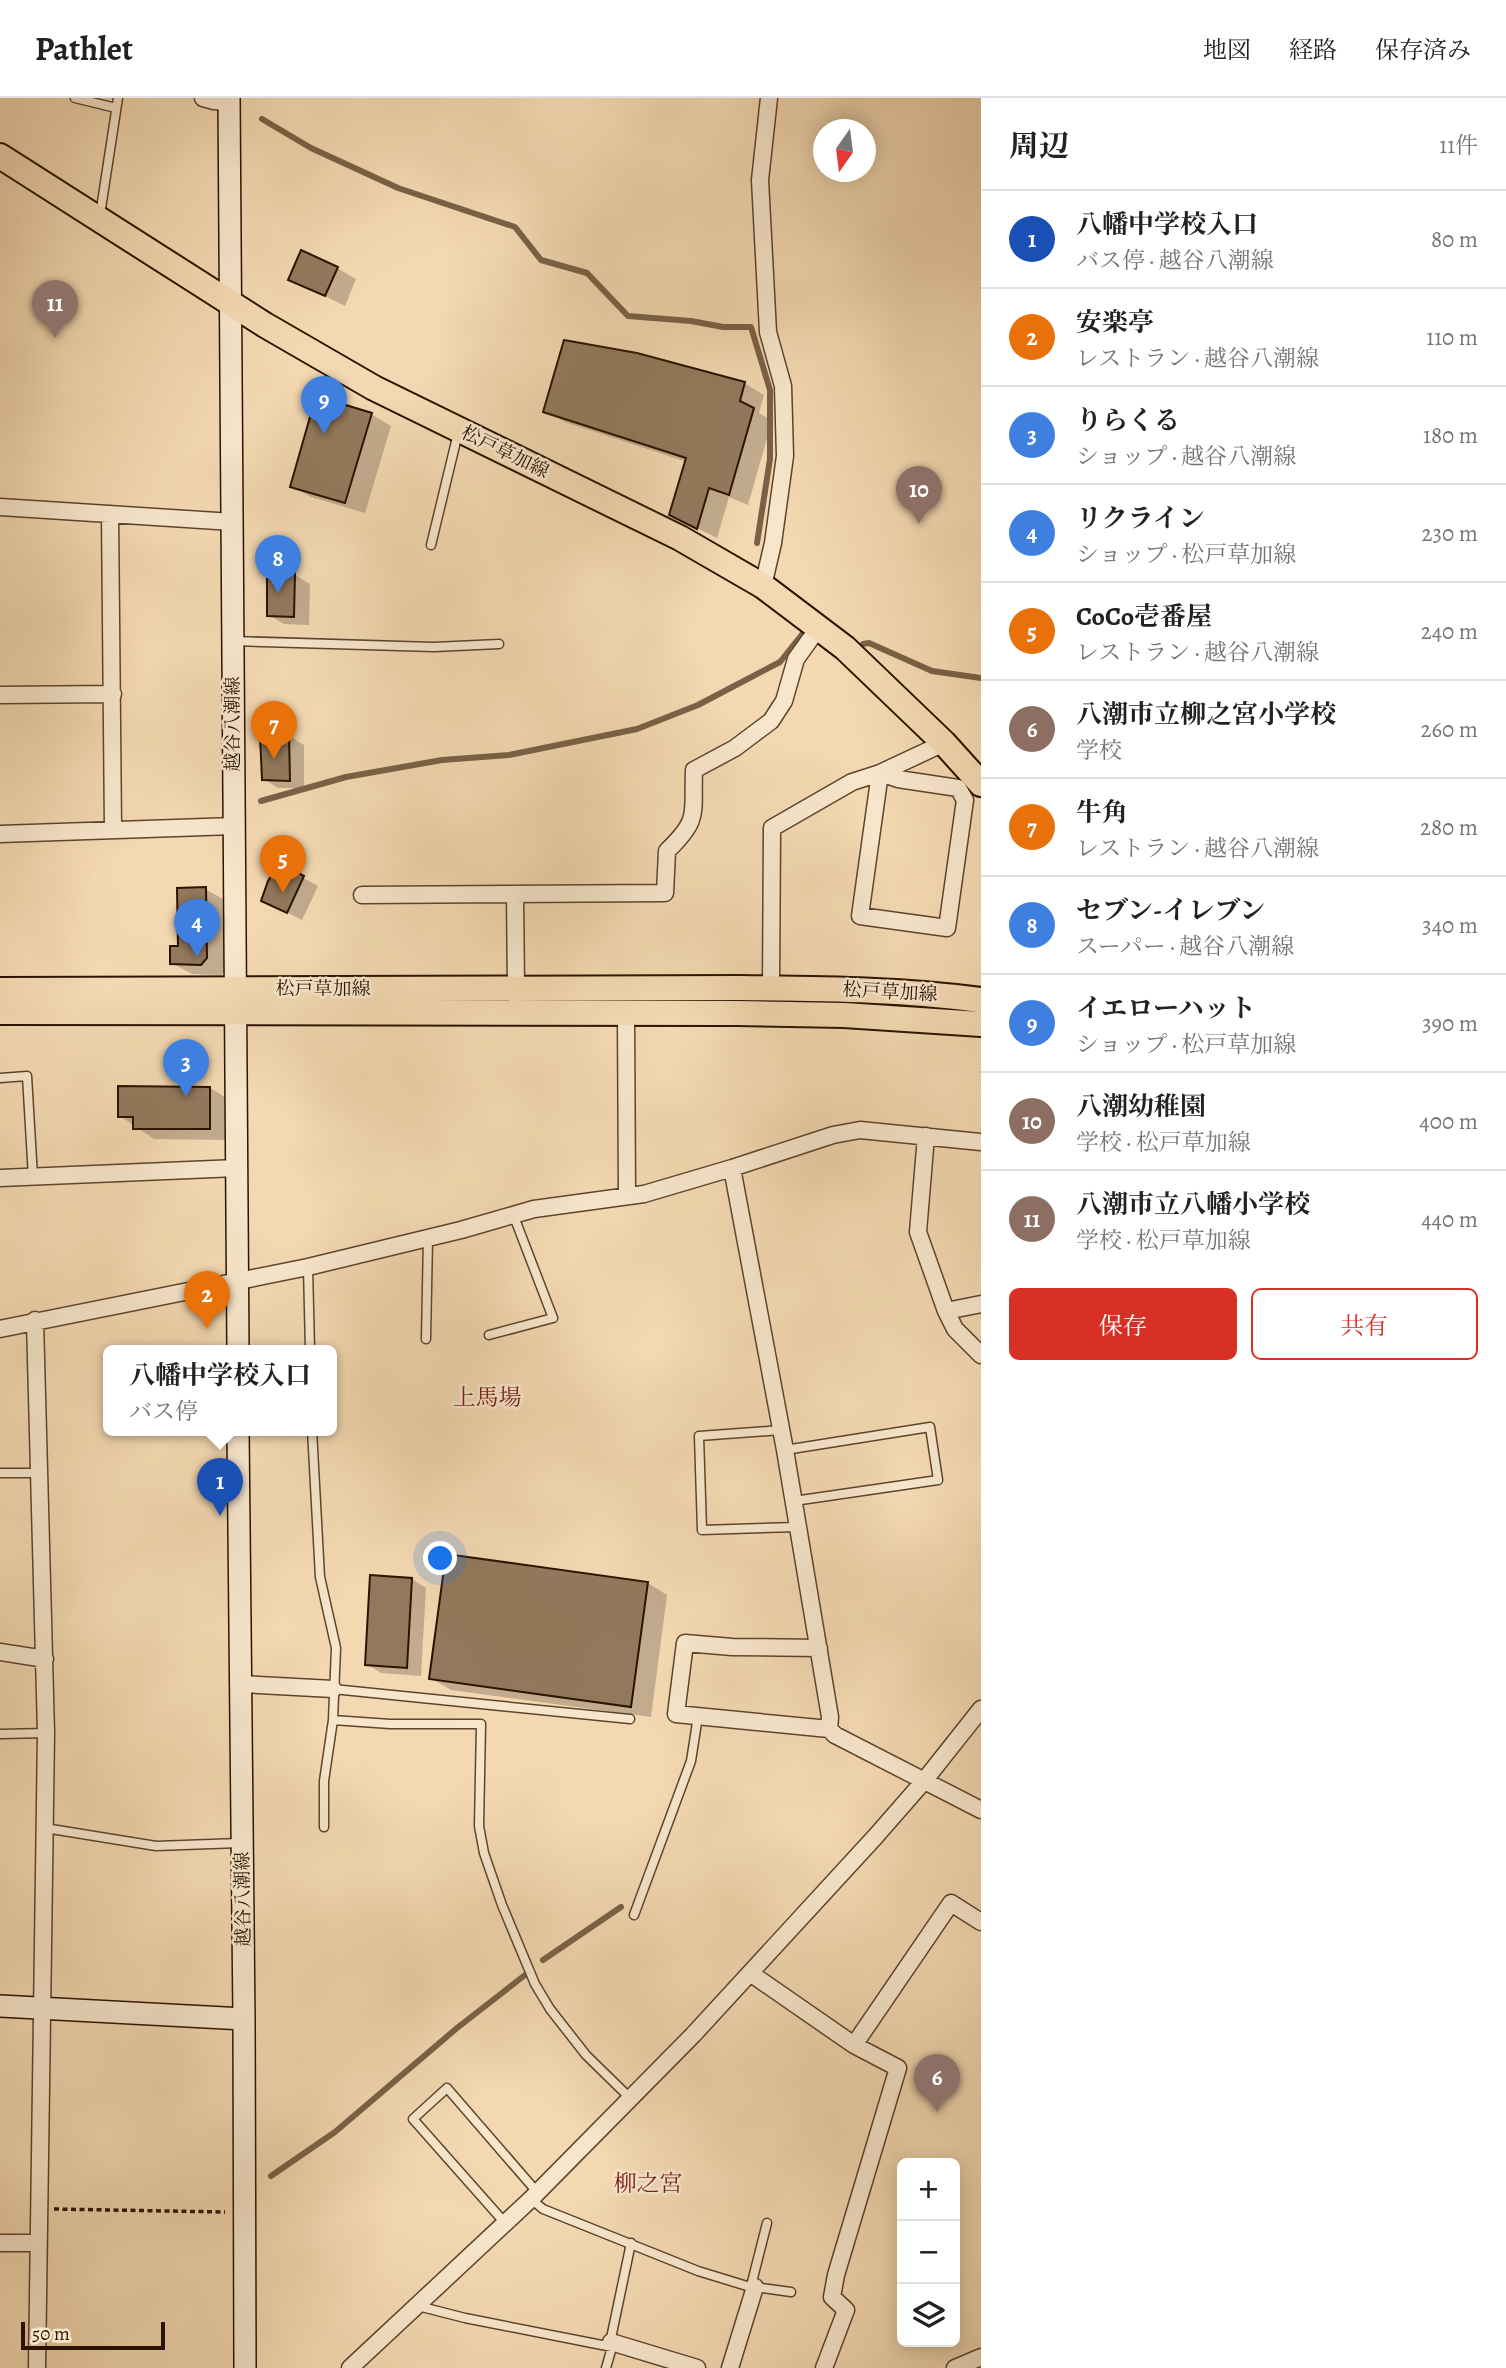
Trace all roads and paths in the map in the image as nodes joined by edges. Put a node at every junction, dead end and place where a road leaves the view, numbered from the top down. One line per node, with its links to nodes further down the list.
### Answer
1 (75, 98): 6 (lane)
2 (118, 98): 6 (lane)
3 (203, 98): 5 (street)
4 (769, 98): 15 (street)
5 (229, 100): 9 (main road, 越谷八潮線)
6 (116, 108): 8 (lane)
7 (0, 156): 8 (main road, 松戸草加線)
8 (100, 218): 9 (main road, 松戸草加線)
9 (232, 303): 10 (main road, 松戸草加線); 13 (main road, 越谷八潮線)
10 (459, 430): 14 (lane); 15 (main road, 松戸草加線)
11 (0, 507): 12 (street)
12 (110, 514): 13 (street); 19 (street)
13 (233, 522): 17 (main road, 越谷八潮線)
14 (431, 545)
15 (763, 586): 16 (main road, 松戸草加線)
16 (820, 627): 21 (main road, 松戸草加線); 27 (street)
17 (233, 642): 18 (lane); 24 (main road, 越谷八潮線)
18 (499, 644)
19 (113, 694): 20 (street); 25 (street)
20 (0, 695)
21 (944, 743): 22 (street); 23 (main road, 松戸草加線)
22 (880, 773): 22 (street); 30 (street)
23 (981, 784)
24 (234, 826): 25 (street); 33 (main road, 越谷八潮線)
25 (113, 830): 26 (street)
26 (0, 834)
27 (515, 894): 28 (street); 29 (street)
28 (362, 895)
29 (516, 988): 30 (main road, 松戸草加線); 33 (main road, 松戸草加線)
30 (771, 988): 32 (main road, 松戸草加線)
31 (0, 990): 33 (main road, 松戸草加線)
32 (981, 1000)
33 (234, 1001): 34 (main road, 松戸草加線); 35 (main road, 松戸草加線); 40 (main road, 越谷八潮線)
34 (0, 1012)
35 (626, 1014): 36 (main road, 松戸草加線); 44 (street)
36 (981, 1024)
37 (0, 1078): 42 (lane)
38 (926, 1136): 39 (street); 41 (street); 50 (street)
39 (981, 1142)
40 (237, 1168): 42 (street); 48 (main road, 越谷八潮線)
41 (732, 1168): 44 (street); 58 (street)
42 (33, 1177): 43 (street)
43 (0, 1178)
44 (627, 1196): 45 (street)
45 (513, 1214): 46 (street); 53 (lane)
46 (428, 1238): 47 (street); 54 (lane)
47 (308, 1267): 48 (street); 56 (lane)
48 (237, 1280): 51 (street); 55 (main road, 越谷八潮線)
49 (981, 1304): 50 (street)
50 (946, 1311): 57 (street)
51 (35, 1320): 52 (street); 63 (street)
52 (0, 1329)
53 (489, 1335)
54 (426, 1339)
55 (238, 1345)
56 (310, 1345)
57 (981, 1355)
58 (781, 1430): 61 (street); 65 (lane)
59 (248, 1436): 69 (main road, 越谷八潮線)
60 (312, 1436): 70 (lane)
61 (785, 1450): 64 (street); 64 (lane)
62 (0, 1473): 63 (lane)
63 (40, 1474): 68 (street)
64 (794, 1501): 65 (street)
65 (797, 1527): 66 (street)
66 (819, 1648): 72 (street); 75 (street)
67 (0, 1652): 68 (street)
68 (44, 1659): 76 (street)
69 (241, 1684): 70 (street); 82 (main road, 越谷八潮線)
70 (333, 1689): 73 (lane); 74 (lane)
71 (981, 1709): 78 (street)
72 (698, 1716): 75 (street); 83 (lane)
73 (631, 1719)
74 (333, 1720): 80 (lane); 90 (lane)
75 (829, 1729): 78 (street)
76 (46, 1732): 77 (lane); 81 (street)
77 (0, 1734)
78 (924, 1781): 79 (street); 85 (street)
79 (981, 1810)
80 (324, 1827)
81 (45, 1828): 82 (lane); 87 (street)
82 (242, 1843): 88 (main road, 越谷八潮線)
83 (634, 1915)
84 (981, 1922): 89 (street)
85 (750, 1973): 89 (street); 90 (street)
86 (0, 2006): 87 (main road)
87 (41, 2009): 88 (main road); 92 (street)
88 (244, 2019): 105 (main road, 越谷八潮線)
89 (854, 2045): 110 (street)
90 (630, 2098): 91 (street)
91 (534, 2195): 94 (street); 94 (lane); 98 (lane)
92 (38, 2209): 93 (path); 97 (street)
93 (225, 2211)
94 (505, 2223): 101 (street)
95 (767, 2223): 99 (lane)
96 (0, 2243): 97 (street)
97 (37, 2243): 104 (street)
98 (631, 2244): 99 (lane); 102 (lane)
99 (753, 2287): 100 (lane); 109 (street)
100 (791, 2292)
101 (418, 2306): 102 (lane); 106 (street)
102 (610, 2345): 107 (lane); 108 (street)
103 (981, 2357): 111 (street)
104 (37, 2368)
105 (245, 2368)
106 (350, 2368)
107 (606, 2368)
108 (697, 2368)
109 (730, 2368)
110 (824, 2368)
111 (955, 2368)

